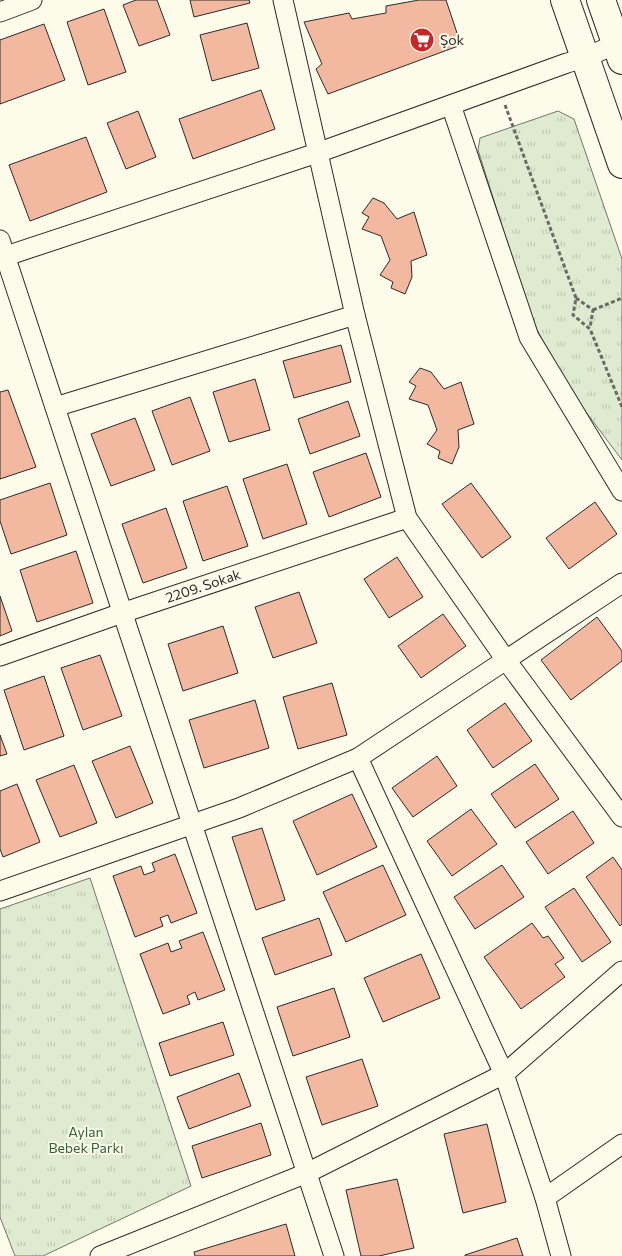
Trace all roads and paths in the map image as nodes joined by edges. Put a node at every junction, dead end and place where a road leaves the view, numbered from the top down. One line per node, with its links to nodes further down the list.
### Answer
1 (32, 0): 5 (street)
2 (282, 0): 10 (street)
3 (565, 0): 7 (main road)
4 (601, 0): 6 (main road)
5 (0, 12)
6 (620, 49): 7 (street)
7 (585, 58): 8 (street); 11 (main road)
8 (499, 88): 9 (street); 13 (path)
9 (451, 105): 10 (street); 20 (street)
10 (317, 153): 12 (street); 16 (street)
11 (622, 164)
12 (2, 251): 18 (street)
13 (576, 298): 15 (path); 17 (path)
14 (622, 298): 15 (path)
15 (593, 310): 17 (path)
16 (355, 315): 18 (street); 21 (street)
17 (590, 329): 19 (path)
18 (55, 407): 23 (street)
19 (622, 407)
20 (622, 491)
21 (407, 518): 23 (street, 2209. Sokak); 25 (street)
22 (622, 583): 25 (street)
23 (122, 613): 24 (street, 2209. Sokak); 28 (street)
24 (0, 656)
25 (506, 660): 26 (street); 27 (street)
26 (358, 758): 28 (street); 31 (street)
27 (622, 816)
28 (192, 824): 29 (street); 33 (street)
29 (0, 892)
30 (622, 971): 31 (street)
31 (504, 1074): 33 (street); 34 (street)
32 (622, 1144): 34 (street)
33 (307, 1173): 35 (street); 36 (street)
34 (545, 1198): 37 (street)
35 (100, 1256)
36 (334, 1256)
37 (561, 1256)

